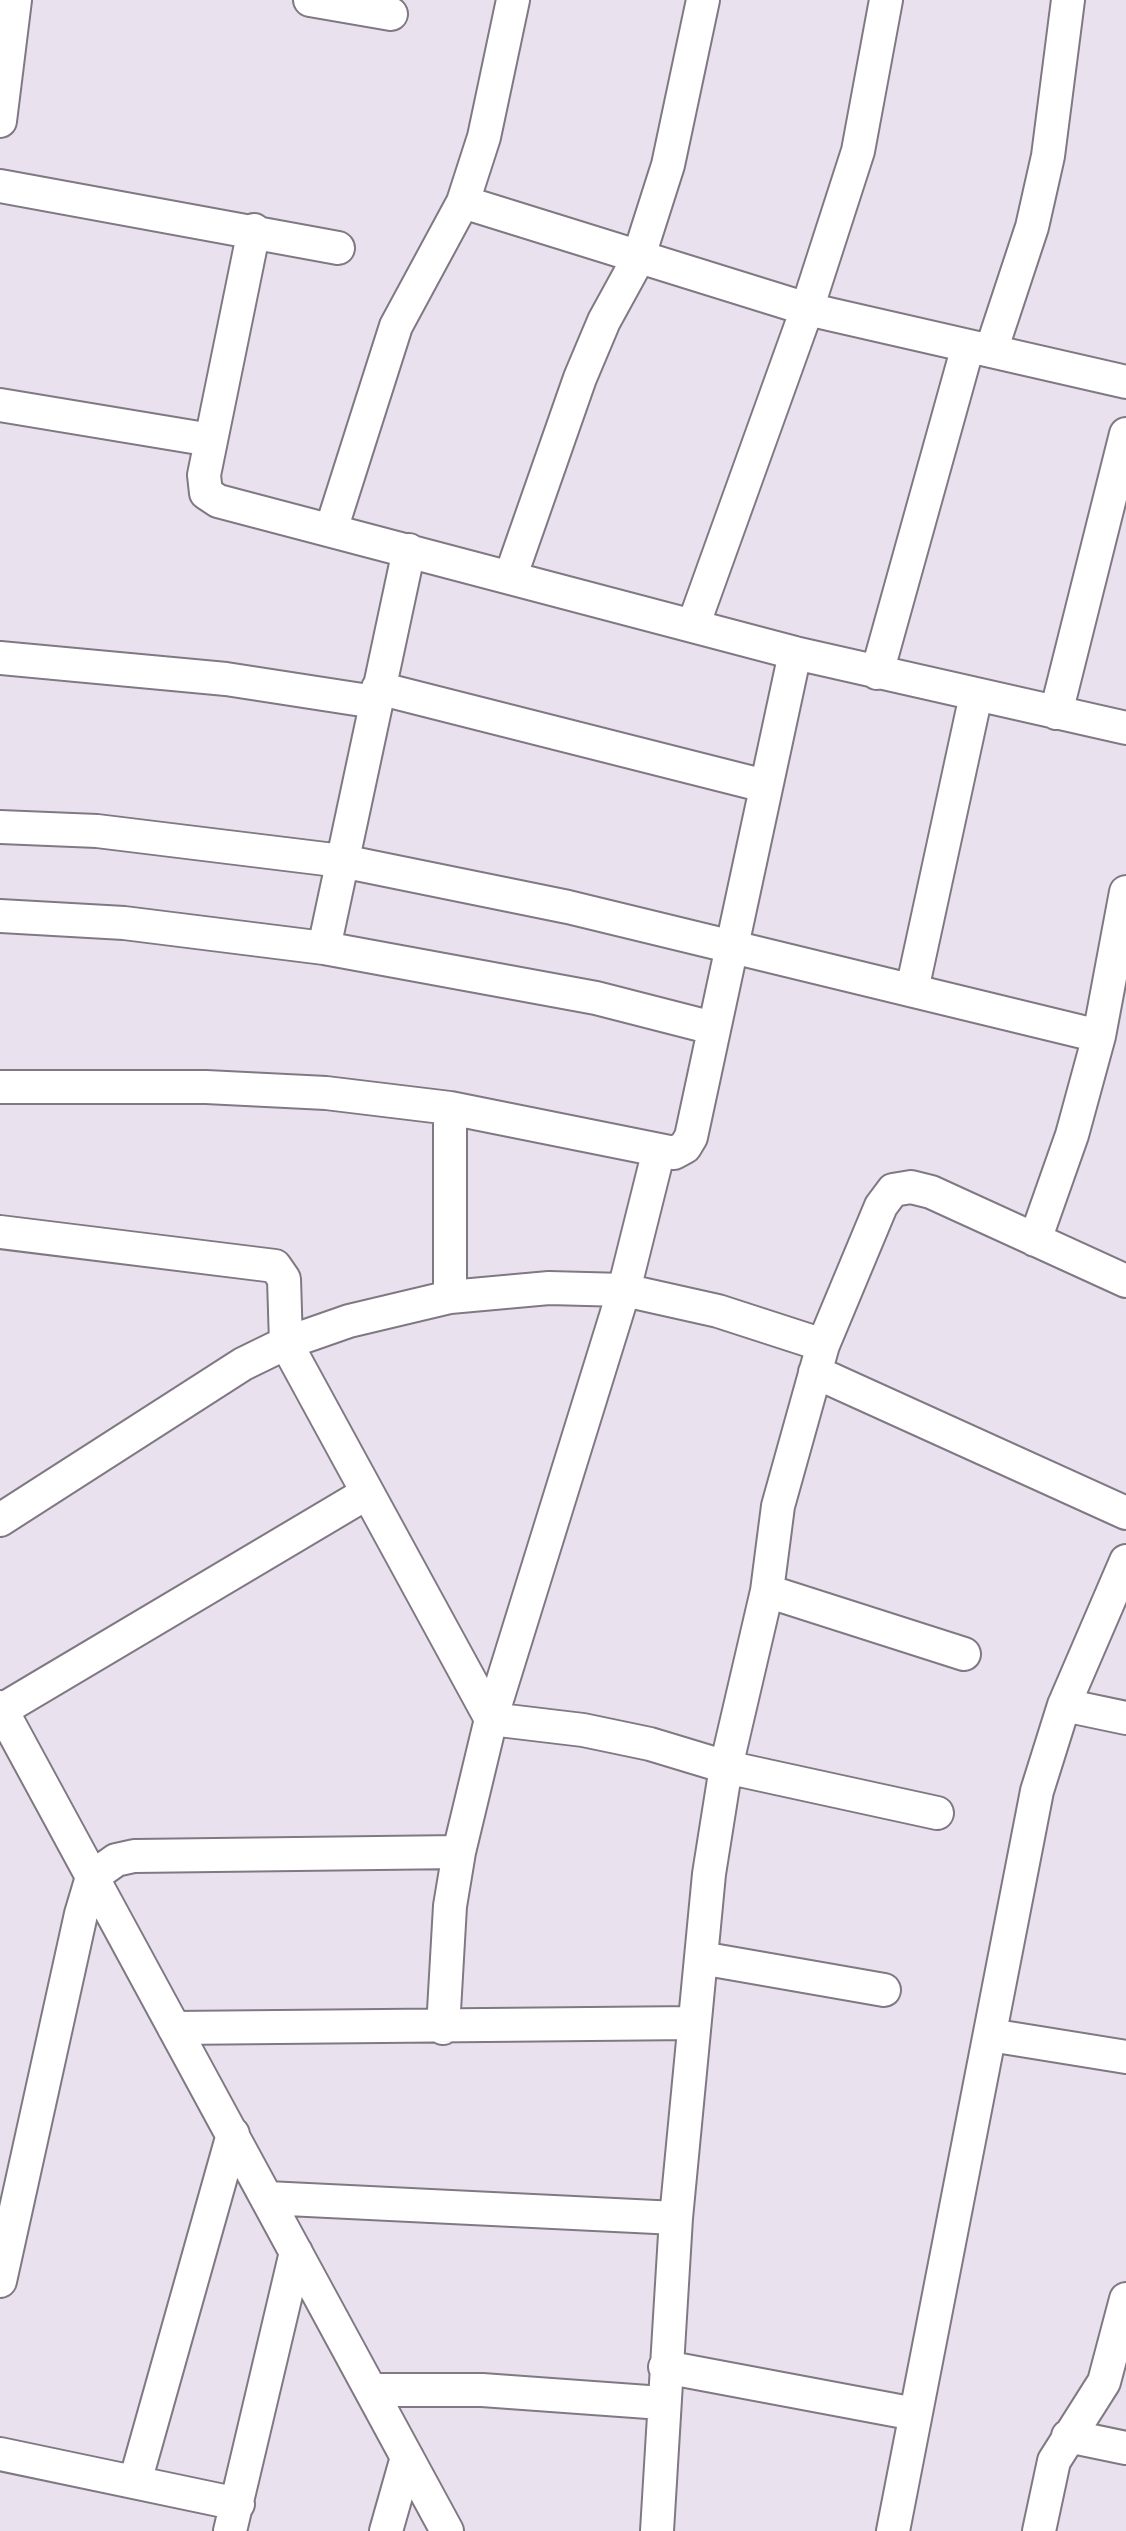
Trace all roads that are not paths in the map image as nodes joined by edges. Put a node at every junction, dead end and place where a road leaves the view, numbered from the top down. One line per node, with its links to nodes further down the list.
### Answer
1 (15, 0): 8 (street)
2 (310, 0): 7 (street)
3 (513, 0): 10 (street)
4 (703, 0): 13 (street)
5 (886, 0): 14 (street)
6 (1068, 0): 15 (street)
7 (391, 14)
8 (0, 121)
9 (0, 186): 11 (street)
10 (463, 202): 13 (street); 20 (street)
11 (254, 230): 12 (street); 19 (street)
12 (338, 248)
13 (638, 259): 14 (street); 22 (street)
14 (807, 309): 15 (street); 23 (street)
15 (980, 348): 16 (street); 26 (street)
16 (1126, 382)
17 (0, 405): 19 (street)
18 (1126, 434): 29 (street)
19 (211, 440): 20 (street)
20 (331, 530): 21 (street)
21 (409, 550): 22 (street); 27 (street)
22 (510, 578): 23 (street)
23 (693, 626): 24 (street)
24 (795, 653): 26 (street); 31 (street)
25 (0, 658): 27 (street)
26 (877, 673): 28 (street)
27 (376, 695): 31 (street); 33 (street)
28 (976, 695): 29 (street); 38 (street)
29 (1056, 713): 30 (street)
30 (1126, 728)
31 (765, 786): 36 (street)
32 (0, 827): 33 (street)
33 (342, 861): 36 (street); 37 (street)
34 (1126, 892): 40 (street)
35 (0, 916): 37 (street)
36 (730, 945): 38 (street); 39 (street)
37 (324, 948): 39 (street)
38 (912, 990): 40 (street)
39 (713, 1028): 43 (street)
40 (1099, 1036): 45 (street)
41 (0, 1087): 42 (street)
42 (450, 1108): 43 (street); 48 (street)
43 (659, 1150): 47 (street)
44 (0, 1232): 49 (street)
45 (1035, 1240): 46 (street); 50 (street)
46 (1126, 1281)
47 (624, 1290): 48 (street); 50 (street); 60 (street)
48 (450, 1297): 49 (street)
49 (286, 1343): 51 (street); 53 (street)
50 (819, 1358): 52 (street); 55 (street)
51 (367, 1493): 58 (street); 60 (street)
52 (1126, 1513)
53 (0, 1520)
54 (1126, 1561): 57 (street)
55 (767, 1591): 56 (street); 61 (street)
56 (964, 1654)
57 (1064, 1705): 59 (street); 70 (street)
58 (1, 1710): 64 (street)
59 (1126, 1718)
60 (491, 1719): 61 (street); 63 (street)
61 (726, 1767): 62 (street); 65 (street)
62 (937, 1813)
63 (459, 1852): 64 (street); 69 (street)
64 (92, 1877): 68 (street); 76 (street)
65 (701, 1958): 66 (street); 67 (street)
66 (884, 1990)
67 (694, 2023): 69 (street); 74 (street)
68 (174, 2028): 69 (street); 72 (street)
69 (443, 2028)
70 (990, 2035): 71 (street); 81 (street)
71 (1126, 2057)
72 (233, 2134): 73 (street); 86 (street)
73 (267, 2198): 74 (street); 75 (street)
74 (676, 2218): 78 (street)
75 (296, 2252): 79 (street); 87 (street)
76 (0, 2281)
77 (1126, 2299): 82 (street)
78 (665, 2367): 80 (street); 81 (street)
79 (371, 2390): 80 (street); 85 (street)
80 (662, 2403): 90 (street)
81 (915, 2414): 91 (street)
82 (1068, 2436): 83 (street); 92 (street)
83 (1126, 2448)
84 (0, 2454): 86 (street)
85 (407, 2457): 88 (street); 89 (street)
86 (135, 2482): 87 (street)
87 (234, 2517)
88 (386, 2531)
89 (447, 2531)
90 (657, 2531)
91 (893, 2531)
92 (1039, 2531)

